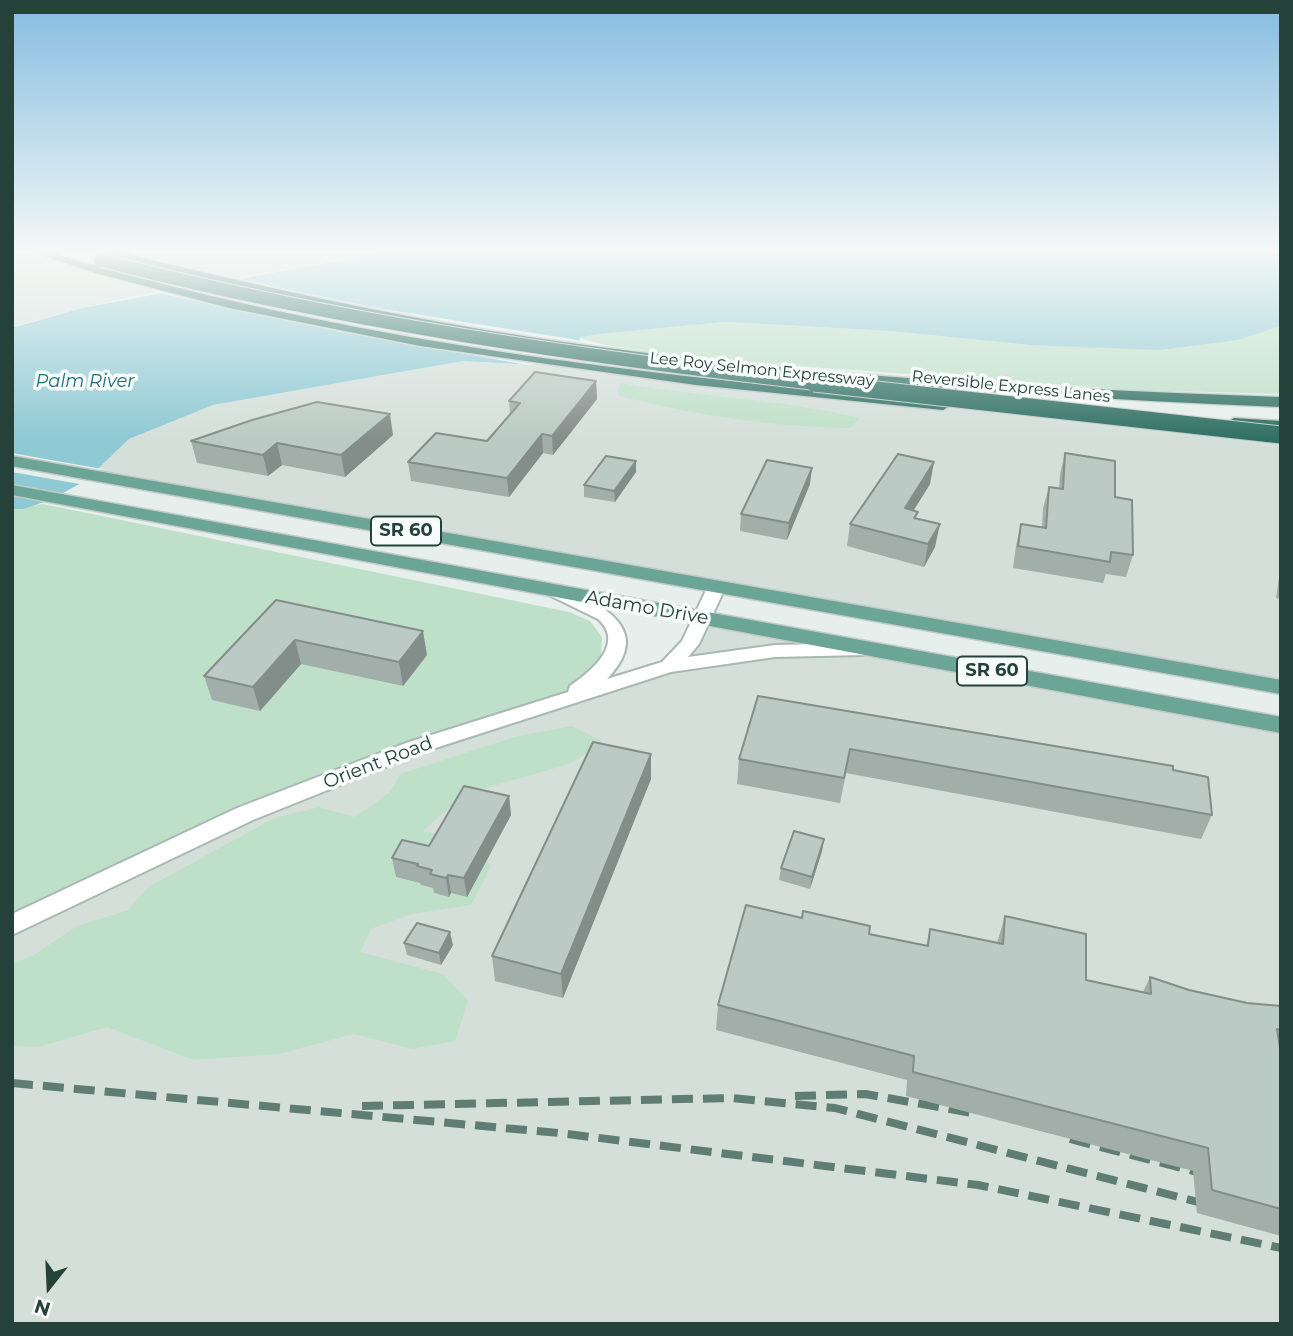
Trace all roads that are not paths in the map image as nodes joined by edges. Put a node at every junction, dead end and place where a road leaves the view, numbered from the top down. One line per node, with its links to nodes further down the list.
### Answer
1 (286, 315): 5 (highway, Lee Roy Selmon Expressway)
2 (338, 315): 6 (highway, Reversible Express Lanes, bridge)
3 (394, 315): 4 (highway, Lee Roy Selmon Expressway)
4 (1281, 402)
5 (1281, 426)
6 (1281, 435)
7 (12, 461): 9 (main road, Adamo Drive / SR 60)
8 (12, 491): 10 (main road, Adamo Drive / SR 60)
9 (713, 586): 11 (street, Orient Road); 14 (main road, Adamo Drive / SR 60)
10 (555, 591): 11 (main road, Adamo Drive / SR 60); 16 (street)
11 (704, 618): 12 (main road, Adamo Drive / SR 60); 13 (street, Orient Road)
12 (872, 649): 13 (street); 17 (main road, Adamo Drive / SR 60)
13 (669, 666): 16 (street, Orient Road)
14 (1210, 674): 15 (main road, Adamo Drive / SR 60); 17 (main road)
15 (1281, 687)
16 (563, 701): 19 (street, Orient Road)
17 (1215, 713): 18 (main road, Adamo Drive / SR 60)
18 (1281, 725)
19 (12, 925)

